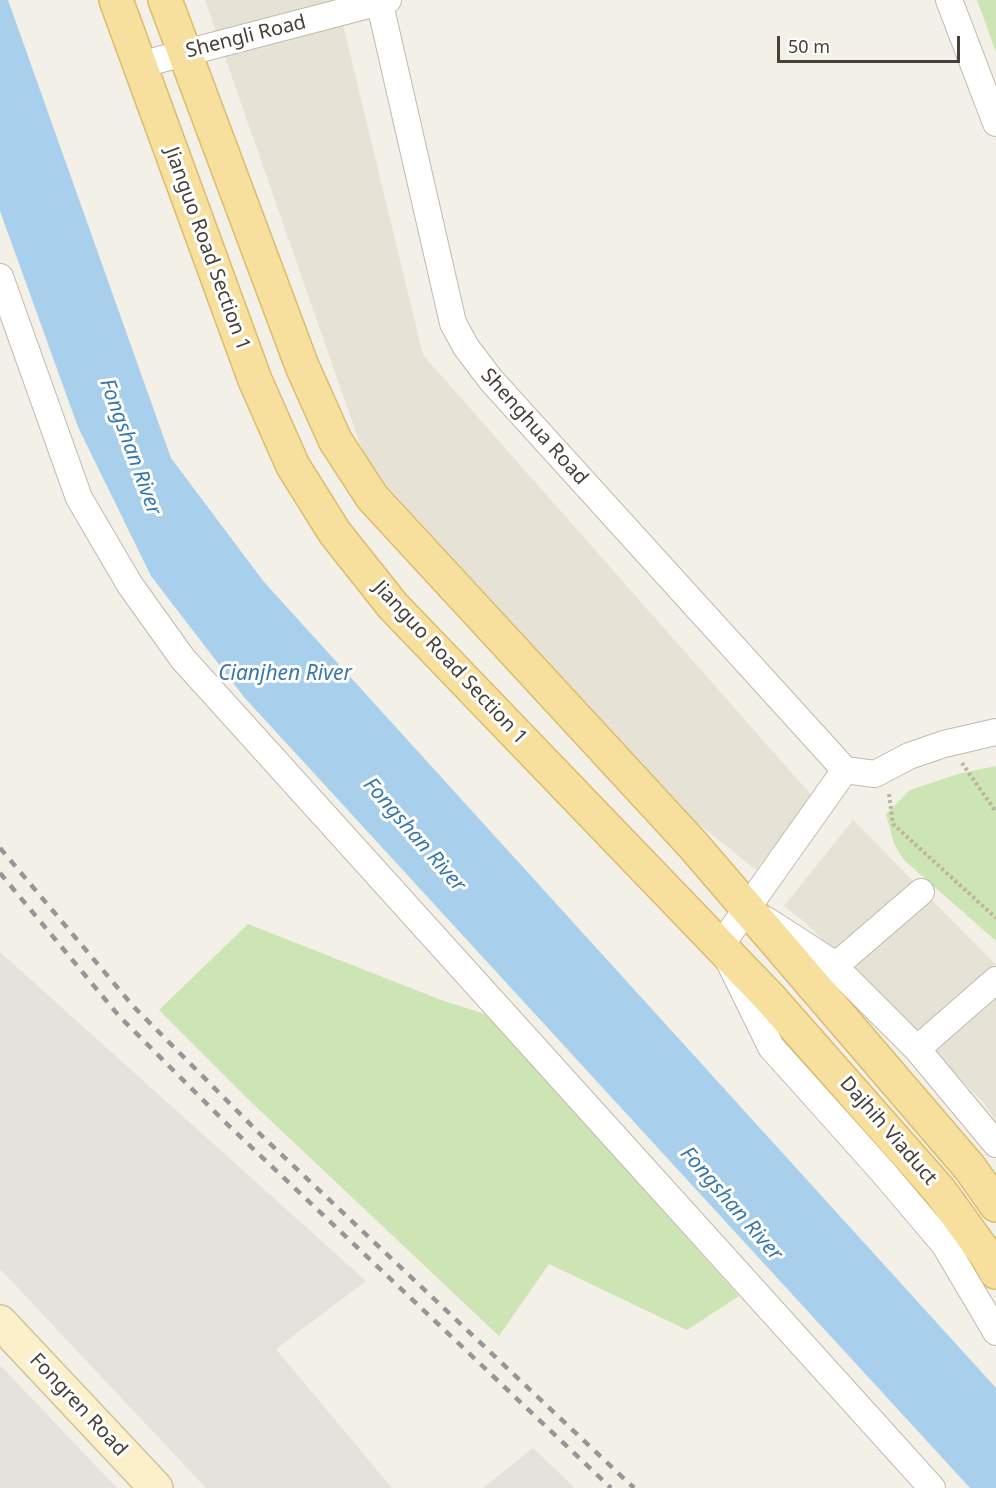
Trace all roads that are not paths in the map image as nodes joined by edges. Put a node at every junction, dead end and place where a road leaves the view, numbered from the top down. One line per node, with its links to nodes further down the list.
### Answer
1 (116, 0): 6 (main road, Jianguo Road Section 1)
2 (165, 0): 5 (main road)
3 (949, 0): 7 (street)
4 (382, 1): 5 (street, Shengli Road); 10 (street, Shenghua Road)
5 (186, 53): 6 (street, Shengli Road); 12 (main road)
6 (139, 65): 13 (main road, Jianguo Road Section 1)
7 (996, 123)
8 (0, 277): 24 (street)
9 (996, 732): 10 (street)
10 (845, 770): 12 (street)
11 (921, 892): 14 (street)
12 (746, 907): 13 (street); 14 (street); 19 (main road, Dajhih Viaduct)
13 (721, 945): 16 (main road, Jianguo Road Section 1); 22 (street)
14 (834, 968): 17 (street)
15 (996, 980): 17 (street)
16 (770, 998): 20 (main road, Dajhih Viaduct)
17 (917, 1049): 18 (street)
18 (996, 1144)
19 (996, 1205)
20 (996, 1272)
21 (0, 1322): 23 (street, Fongren Road)
22 (996, 1332)
23 (156, 1488)
24 (932, 1488)

